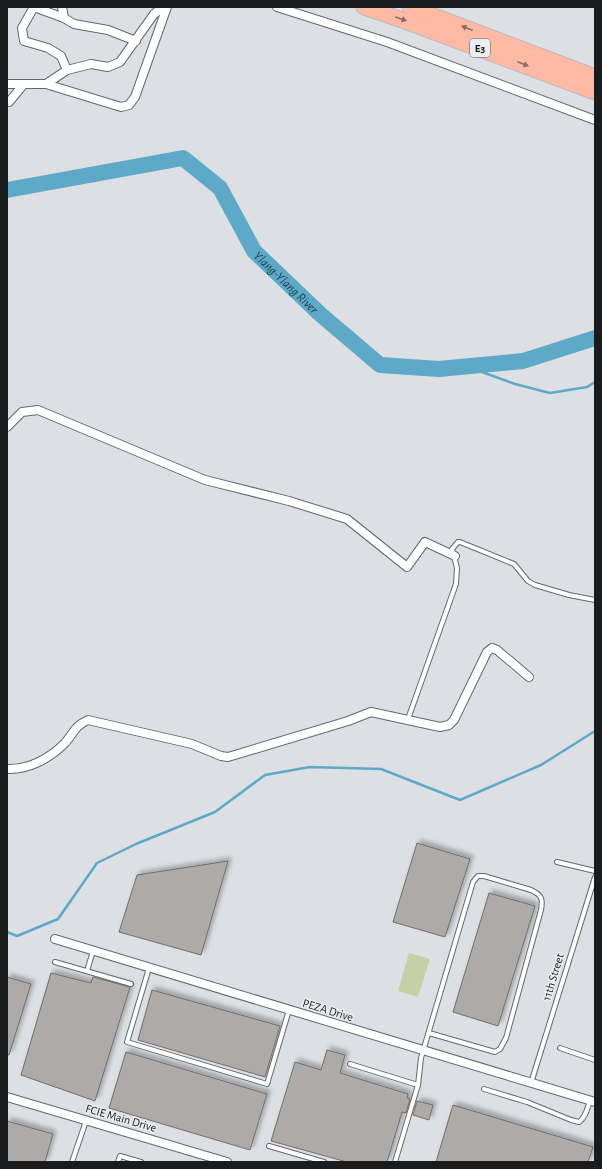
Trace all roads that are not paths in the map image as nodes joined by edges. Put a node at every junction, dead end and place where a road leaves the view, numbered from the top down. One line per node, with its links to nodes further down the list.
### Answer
1 (34, 7): 7 (street); 9 (street)
2 (62, 7): 7 (street)
3 (277, 7): 16 (street)
4 (364, 7): 14 (highway, E3, one-way to 14)
5 (410, 7): 10 (highway, E3, one-way to 5)
6 (161, 8): 8 (street); 13 (street)
7 (64, 18): 8 (street)
8 (136, 41): 9 (street)
9 (67, 70): 13 (street)
10 (595, 77)
11 (7, 84): 12 (street)
12 (24, 84): 13 (street); 15 (street)
13 (46, 84)
14 (595, 92)
15 (9, 102)
16 (595, 120)
17 (7, 428): 18 (street)
18 (455, 556): 19 (lane); 21 (lane)
19 (595, 600)
20 (529, 677): 21 (street)
21 (408, 719): 22 (street)
22 (7, 769)
23 (557, 862): 24 (lane)
24 (595, 871)
25 (595, 877): 38 (lane, 11th Street)
26 (55, 940): 27 (street, PEZA Drive)
27 (92, 951): 29 (street, PEZA Drive); 30 (lane)
28 (55, 962): 30 (lane)
29 (149, 968): 32 (street, PEZA Drive); 32 (lane)
30 (87, 971): 31 (lane)
31 (131, 984)
32 (289, 1010): 35 (street, PEZA Drive)
33 (429, 1033): 33 (lane); 35 (lane)
34 (560, 1048): 36 (lane)
35 (423, 1051): 38 (street, PEZA Drive); 39 (lane)
36 (595, 1060)
37 (350, 1064): 39 (lane)
38 (531, 1083): 42 (street, PEZA Drive)
39 (418, 1085): 50 (lane)
40 (484, 1089): 42 (lane)
41 (7, 1097): 43 (street, FCIE Main Drive)
42 (592, 1102)
43 (86, 1120): 45 (lane); 48 (street, FCIE Main Drive)
44 (269, 1146): 49 (lane)
45 (72, 1162)
46 (118, 1162): 47 (lane)
47 (140, 1162)
48 (227, 1162)
49 (324, 1162)
50 (395, 1162)

